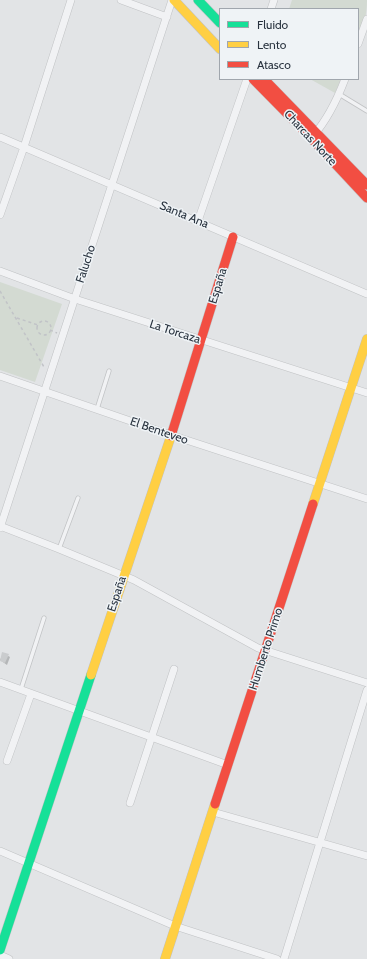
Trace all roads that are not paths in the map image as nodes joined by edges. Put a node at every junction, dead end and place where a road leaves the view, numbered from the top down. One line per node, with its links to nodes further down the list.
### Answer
1 (72, 0): 18 (street)
2 (121, 0): 5 (street)
3 (173, 0): 5 (street, Falucho); 9 (street)
4 (198, 0): 7 (street)
5 (167, 17): 19 (street, Falucho)
6 (367, 19): 8 (street)
7 (219, 22)
8 (359, 41)
9 (219, 48)
10 (247, 80): 23 (street)
11 (254, 80): 16 (street, Charcas Norte)
12 (265, 80): 16 (street, Charcas Norte)
13 (345, 80): 14 (street)
14 (339, 94): 15 (lane); 16 (street)
15 (367, 110)
16 (314, 135): 20 (street, Charcas Norte); 21 (street, Charcas Norte)
17 (0, 137): 18 (street, Santa Ana)
18 (24, 147): 19 (street, Santa Ana); 22 (street)
19 (112, 185): 23 (street, Santa Ana); 27 (street, Falucho)
20 (367, 185)
21 (367, 198)
22 (0, 215)
23 (198, 221): 24 (street, Santa Ana)
24 (233, 237): 26 (street, Santa Ana); 29 (street, España)
25 (0, 271): 27 (street, La Torcaza)
26 (367, 294)
27 (75, 299): 29 (street, La Torcaza); 33 (street, Falucho)
28 (367, 339): 32 (street, Humberto Primo)
29 (201, 341): 32 (street, La Torcaza); 36 (street, España)
30 (109, 372): 35 (lane)
31 (0, 376): 33 (street, El Benteveo)
32 (351, 388): 34 (street, La Torcaza); 37 (street, Humberto Primo)
33 (45, 392): 35 (street, El Benteveo); 40 (street, Falucho)
34 (367, 393)
35 (97, 410): 36 (street, El Benteveo)
36 (170, 435): 37 (street, El Benteveo); 42 (street, España)
37 (320, 484): 39 (street, El Benteveo); 44 (street, Humberto Primo)
38 (78, 498): 41 (lane)
39 (367, 499)
40 (0, 527): 41 (street)
41 (59, 549): 42 (street)
42 (123, 576): 44 (street); 51 (street, España)
43 (44, 618): 48 (lane)
44 (265, 650): 47 (street); 54 (street, Humberto Primo)
45 (174, 669): 52 (street)
46 (0, 682): 48 (street)
47 (367, 683)
48 (20, 690): 50 (street)
49 (367, 690): 57 (street)
50 (31, 694): 51 (street); 53 (street)
51 (78, 712): 52 (street); 60 (street, España)
52 (151, 738): 54 (street); 55 (street)
53 (7, 761)
54 (228, 765): 56 (street, Humberto Primo)
55 (130, 803)
56 (213, 812): 57 (street); 61 (street, Humberto Primo)
57 (320, 842): 59 (street); 67 (street)
58 (0, 851): 60 (street)
59 (367, 856)
60 (28, 863): 61 (street); 62 (street, España)
61 (175, 926): 65 (street, Humberto Primo); 66 (street)
62 (0, 950)
63 (0, 955): 64 (street)
64 (9, 959)
65 (164, 959)
66 (277, 959)
67 (284, 959)

